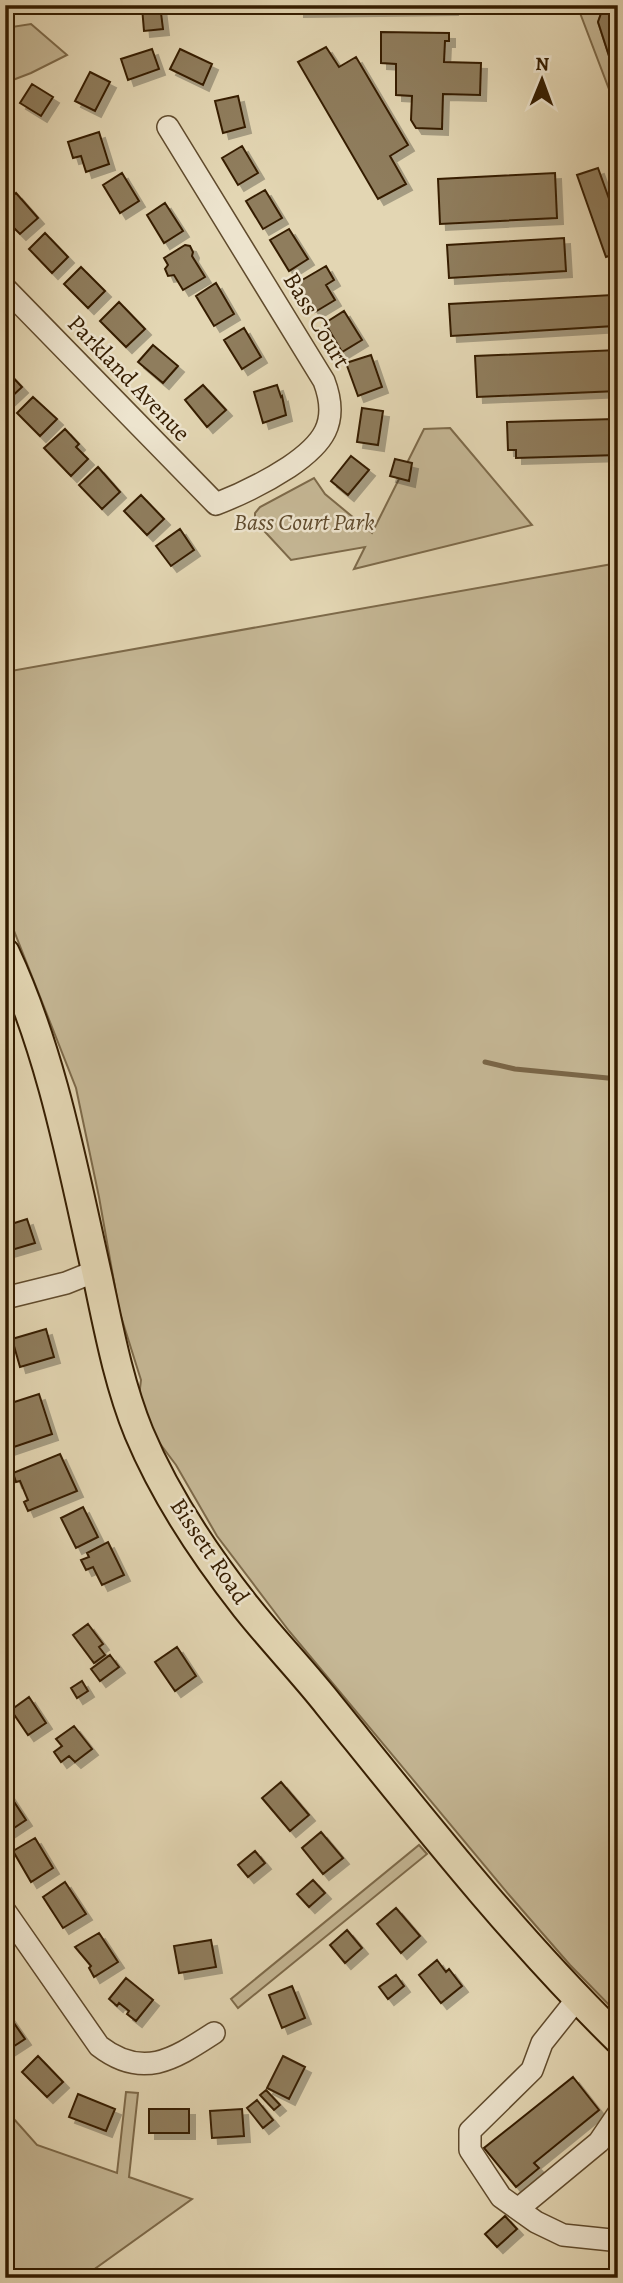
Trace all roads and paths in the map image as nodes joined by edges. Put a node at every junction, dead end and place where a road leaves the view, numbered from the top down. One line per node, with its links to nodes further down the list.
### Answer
1 (168, 127): 3 (street, Bass Court)
2 (5, 288): 3 (street, Parkland Avenue)
3 (216, 504)
4 (5, 953): 5 (main road, Bissett Road)
5 (96, 1271): 6 (street); 8 (main road, Bissett Road)
6 (5, 1298)
7 (5, 1911): 9 (street)
8 (577, 1999): 10 (main road, Bissett Road); 12 (street)
9 (214, 2034)
10 (618, 2039)
11 (618, 2114): 12 (street)
12 (518, 2209): 13 (street)
13 (618, 2236)

